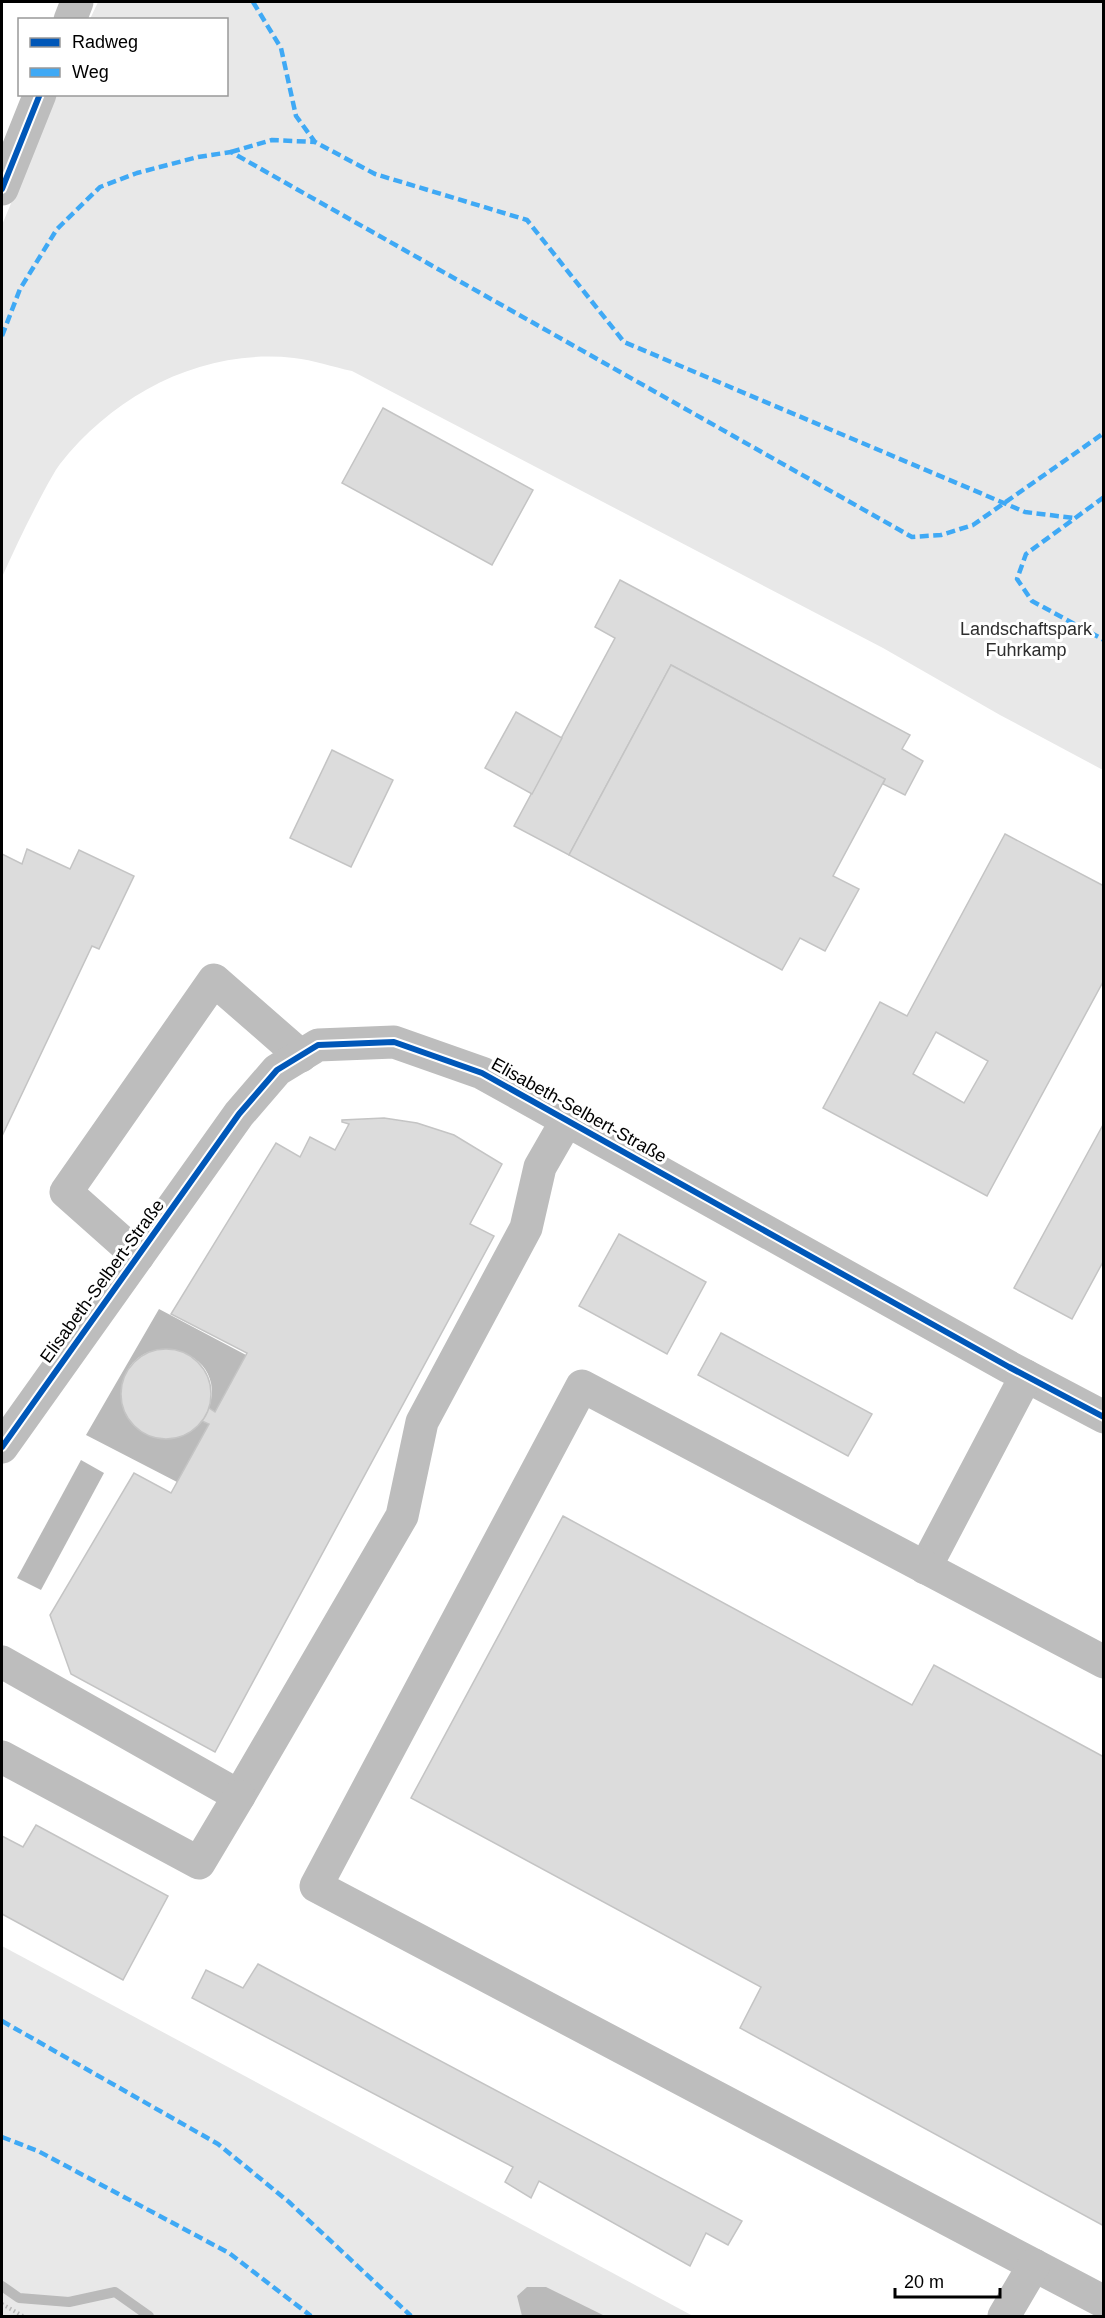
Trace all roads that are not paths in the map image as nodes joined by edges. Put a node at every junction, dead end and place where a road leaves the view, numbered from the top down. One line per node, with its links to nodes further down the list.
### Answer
1 (77, 2): 2 (street)
2 (71, 18)
3 (39, 96): 4 (street)
4 (2, 189)
5 (301, 1056): 6 (street, Elisabeth-Selbert-Straße); 7 (street, Elisabeth-Selbert-Straße); 7 (street)
6 (567, 1120): 8 (street, Elisabeth-Selbert-Straße); 15 (street)
7 (138, 1256): 10 (street, Elisabeth-Selbert-Straße)
8 (1026, 1376): 9 (street, Elisabeth-Selbert-Straße); 11 (street)
9 (1104, 1417)
10 (2, 1447)
11 (925, 1568): 13 (street); 16 (street)
12 (2, 1662): 15 (street)
13 (1104, 1662)
14 (2, 1757): 15 (street)
15 (239, 1797)
16 (1034, 2265): 17 (street); 18 (street)
17 (1104, 2302)
18 (1004, 2316)

